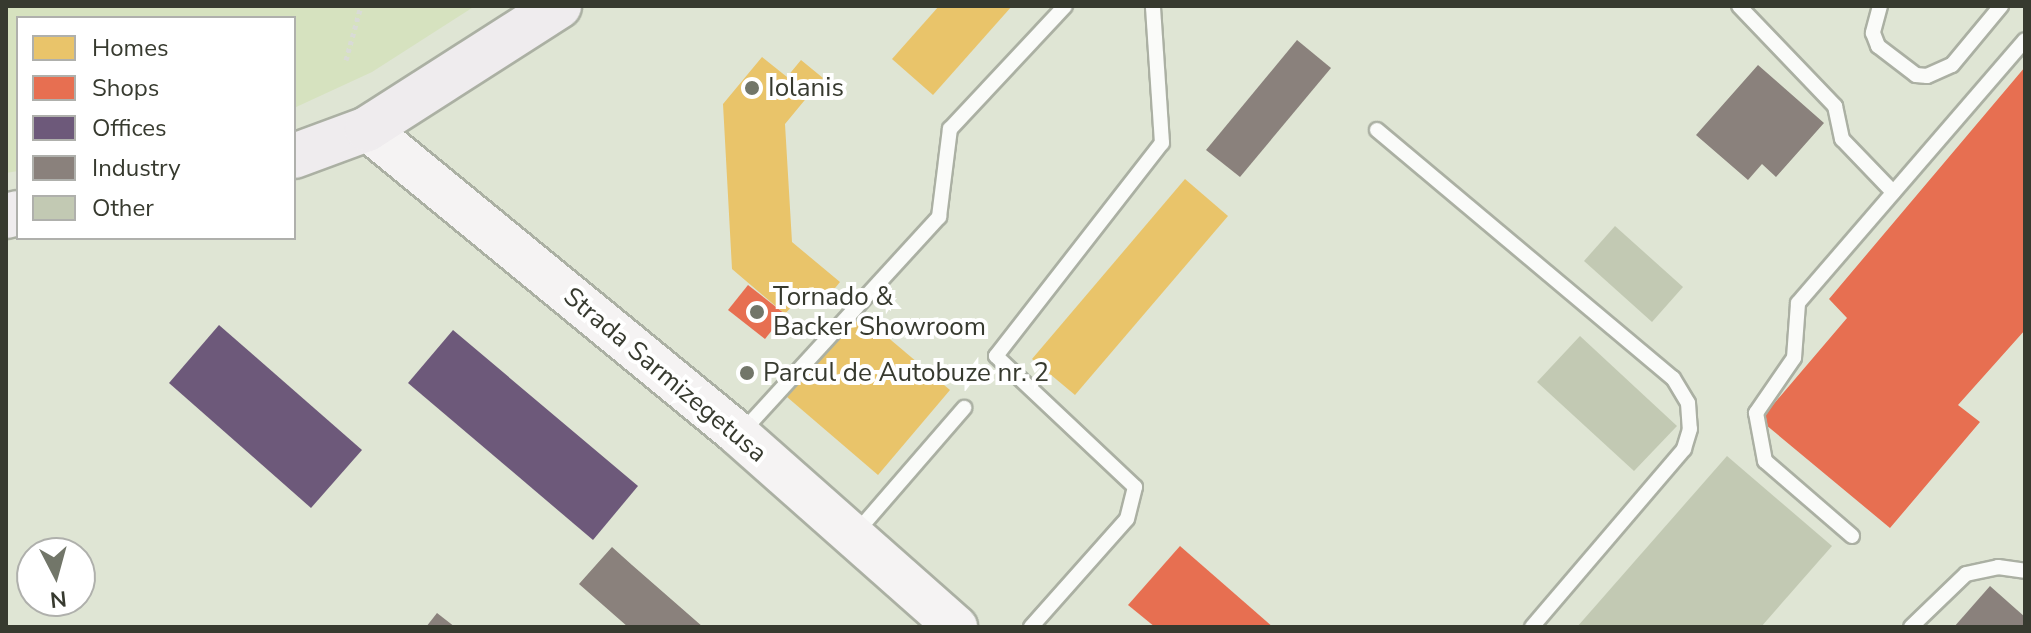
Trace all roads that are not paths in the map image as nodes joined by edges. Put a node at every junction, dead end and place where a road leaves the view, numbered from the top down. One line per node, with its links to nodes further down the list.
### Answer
1 (559, 6): 8 (main road)
2 (1065, 6): 13 (lane)
3 (1153, 6): 18 (lane)
4 (1739, 6): 11 (lane)
5 (1880, 6): 6 (lane)
6 (2001, 6)
7 (2025, 40): 11 (lane)
8 (367, 129): 10 (main road); 13 (main road, Strada Sarmizegetusa)
9 (1377, 130): 19 (lane)
10 (296, 155)
11 (1893, 192): 15 (lane)
12 (964, 408): 14 (lane)
13 (739, 435): 14 (main road, Strada Sarmizegetusa)
14 (853, 536): 17 (main road, Strada Sarmizegetusa)
15 (1852, 536)
16 (2025, 571): 20 (lane)
17 (956, 627)
18 (1031, 627)
19 (1532, 627)
20 (1911, 627)

